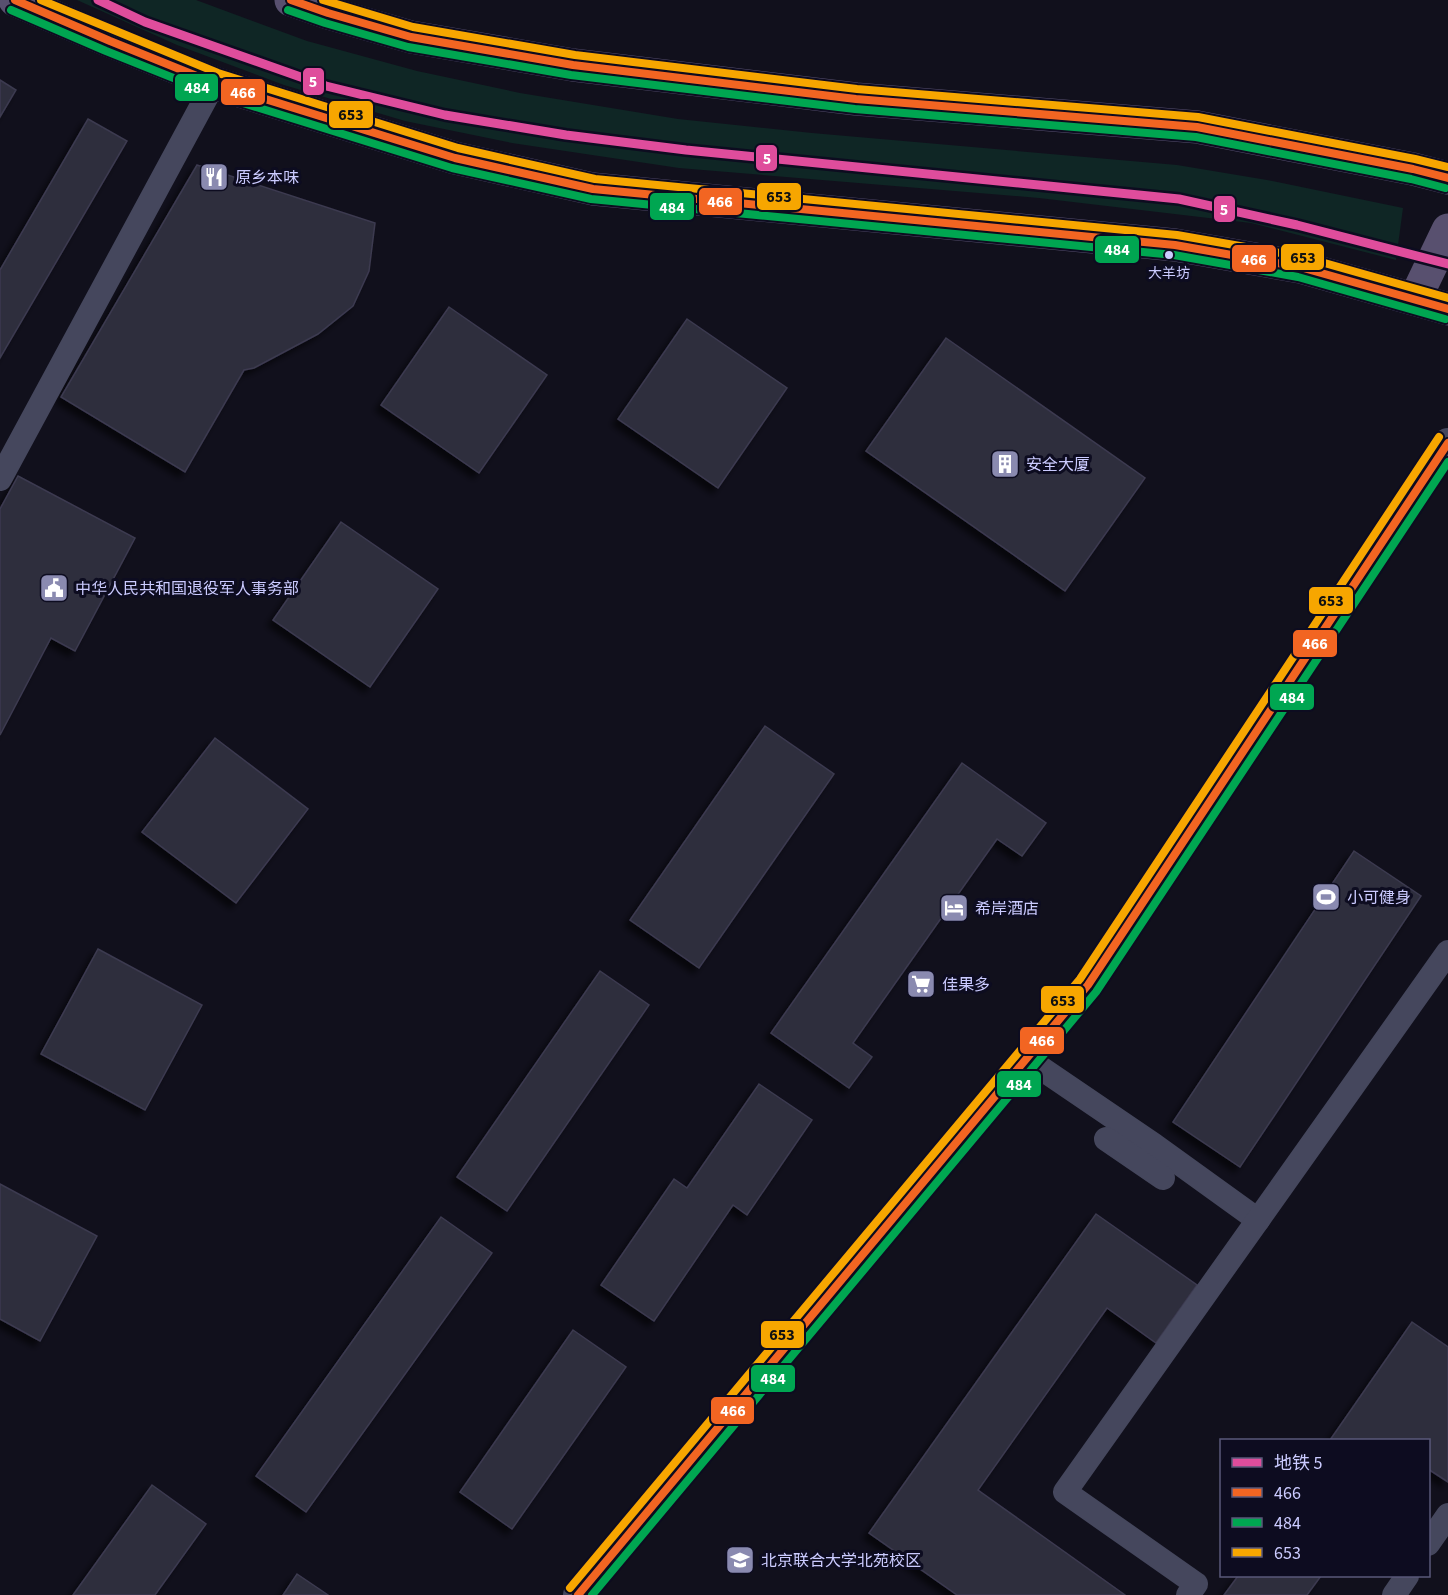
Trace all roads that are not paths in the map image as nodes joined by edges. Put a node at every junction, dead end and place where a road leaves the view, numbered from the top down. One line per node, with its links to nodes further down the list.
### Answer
1 (15, 0): 3 (main road)
2 (291, 0): 4 (main road)
3 (214, 83): 6 (main road); 9 (street)
4 (1448, 178)
5 (1448, 230): 6 (main road)
6 (1414, 299): 7 (main road)
7 (1448, 309)
8 (1448, 443): 11 (street)
9 (0, 479)
10 (1448, 952): 14 (street)
11 (1026, 1058): 14 (street); 18 (street)
12 (1106, 1139): 13 (street)
13 (1163, 1178)
14 (1258, 1220): 19 (street)
15 (1448, 1515): 16 (street)
16 (1430, 1541)
17 (1406, 1577): 20 (street)
18 (578, 1595)
19 (1188, 1595)
20 (1394, 1595)

